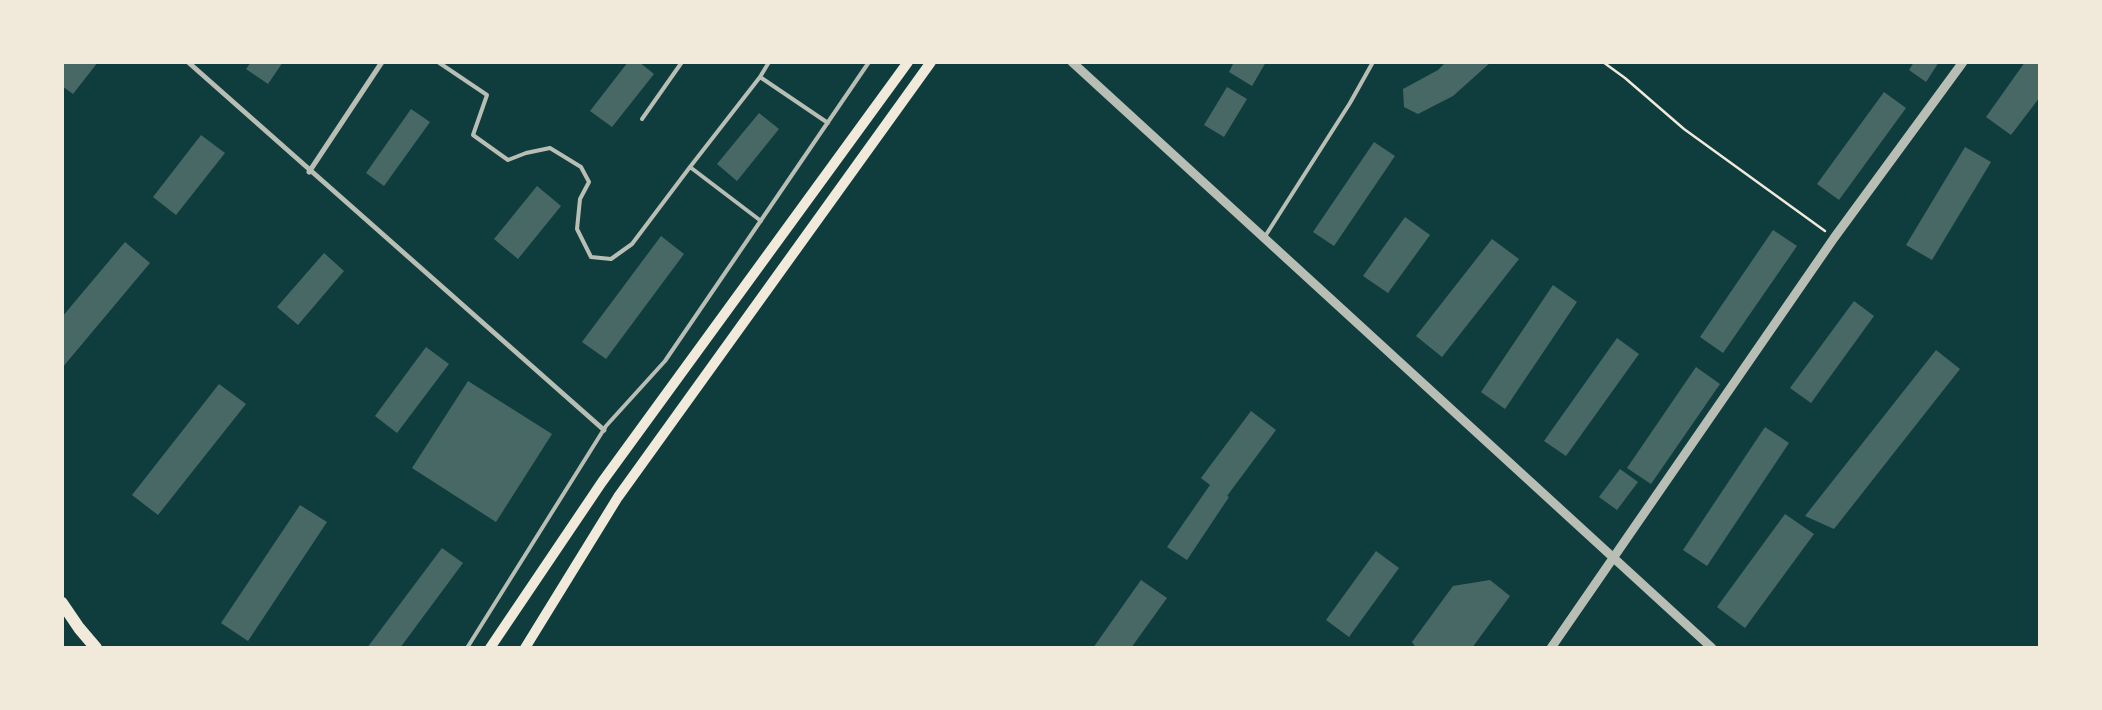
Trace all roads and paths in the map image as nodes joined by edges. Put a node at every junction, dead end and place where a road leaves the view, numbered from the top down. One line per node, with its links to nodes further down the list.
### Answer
1 (188, 62): 17 (street)
2 (382, 62): 17 (street)
3 (438, 62): 16 (lane)
4 (682, 62): 14 (lane)
5 (769, 62): 13 (lane)
6 (869, 62): 15 (lane)
7 (908, 62): 26 (main road)
8 (931, 62): 27 (main road)
9 (1072, 62): 19 (street)
10 (1373, 62): 19 (lane)
11 (1604, 62): 20 (path)
12 (1962, 62): 20 (street)
13 (760, 77): 15 (lane); 16 (lane)
14 (642, 119)
15 (828, 123): 18 (lane)
16 (690, 167): 18 (lane)
17 (309, 172): 21 (street)
18 (761, 221): 21 (lane)
19 (1264, 238): 22 (street)
20 (1834, 238): 22 (street)
21 (604, 430): 25 (lane)
22 (1613, 557): 28 (street); 29 (street)
23 (62, 603): 24 (main road)
24 (96, 648)
25 (467, 648)
26 (490, 648)
27 (525, 648)
28 (1551, 648)
29 (1712, 648)

